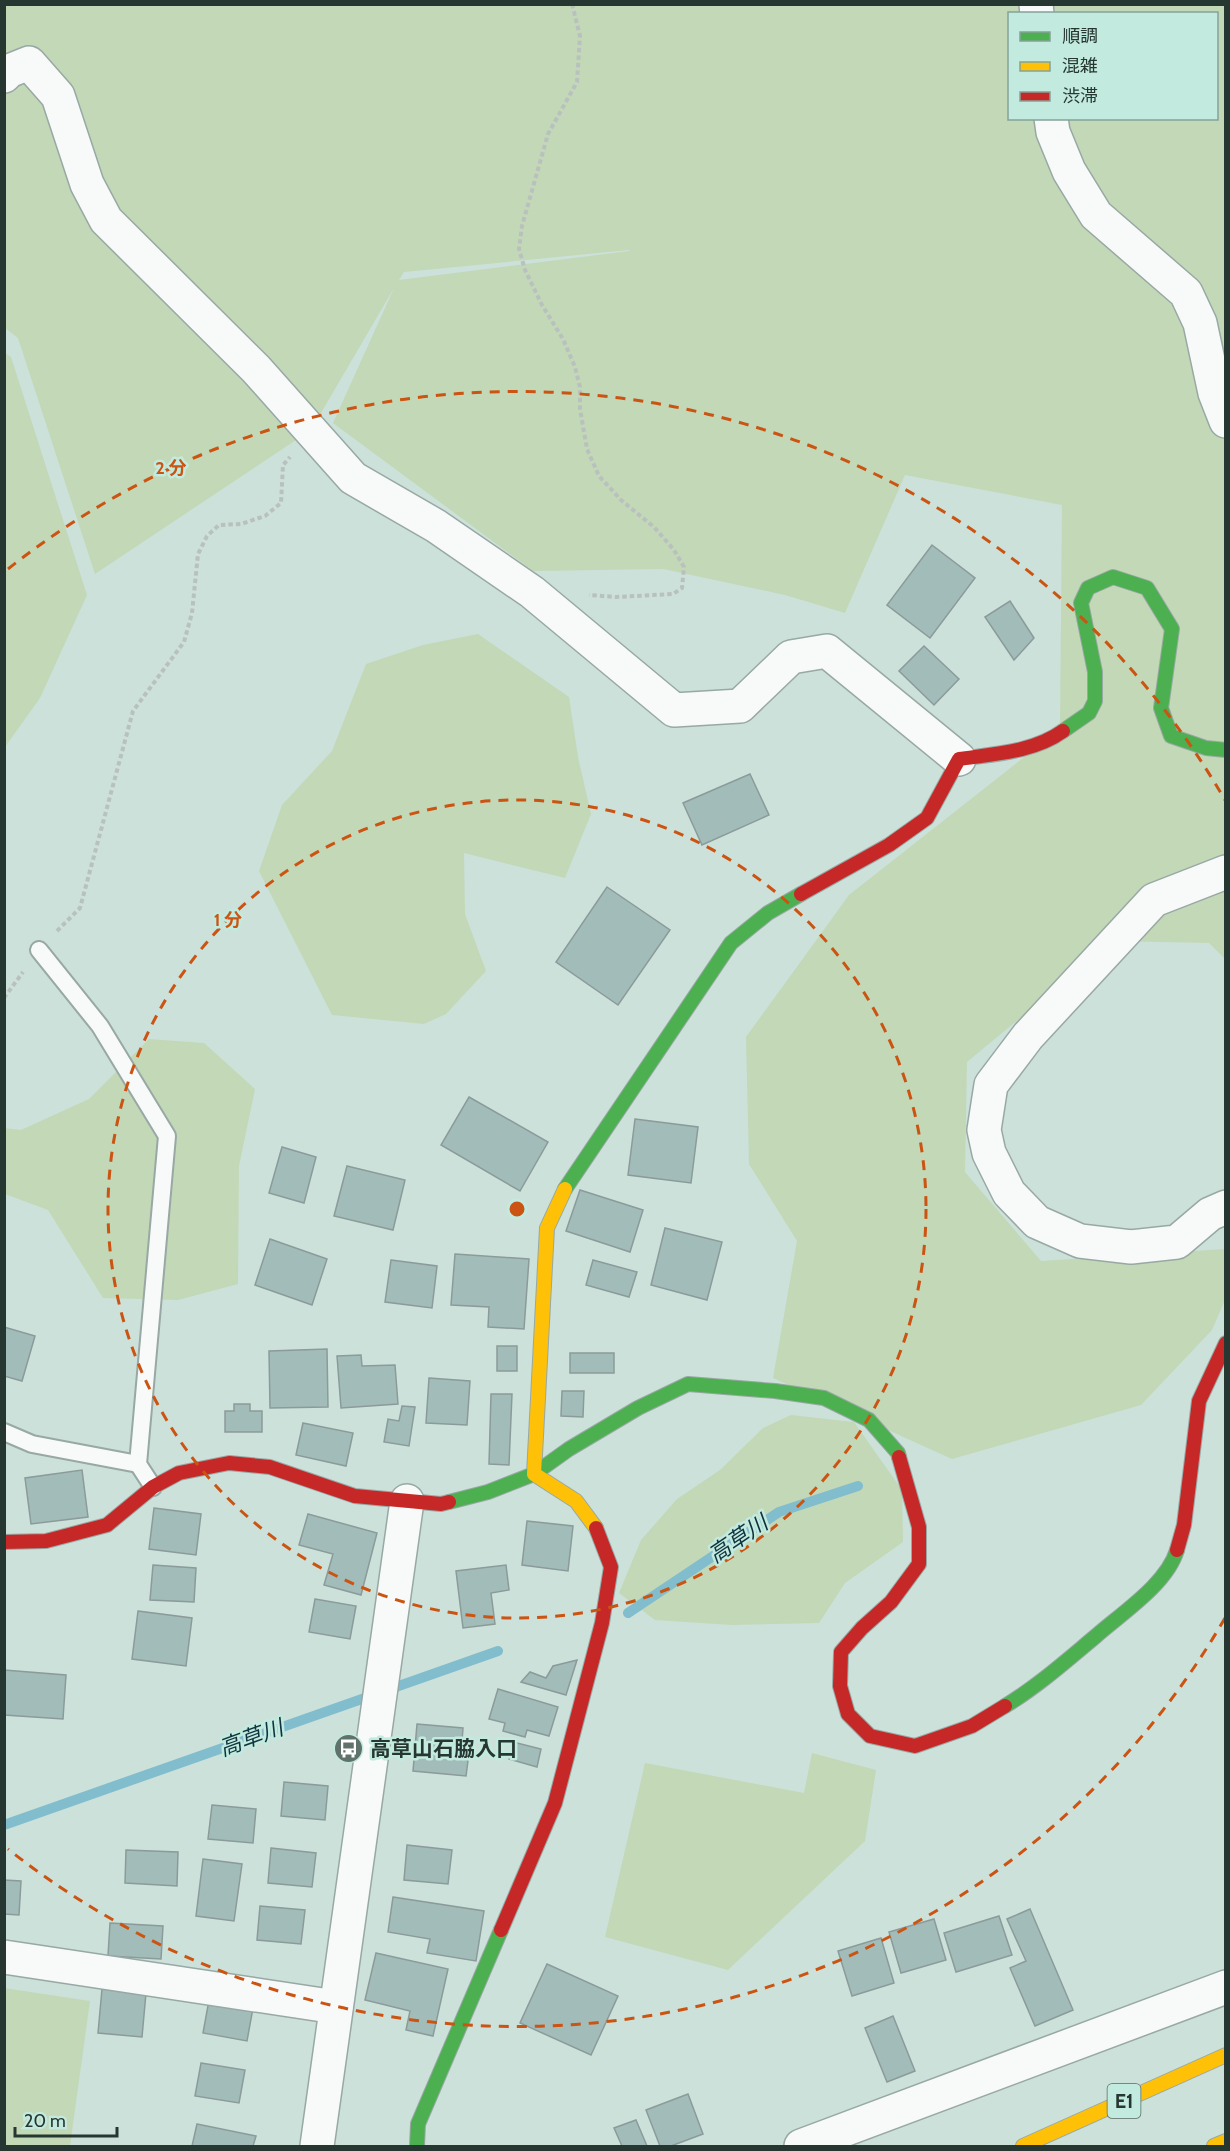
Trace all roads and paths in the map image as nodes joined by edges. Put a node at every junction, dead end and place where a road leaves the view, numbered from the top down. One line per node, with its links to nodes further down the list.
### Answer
1 (572, 4): 6 (path)
2 (4, 76): 5 (street)
3 (1051, 120): 4 (street)
4 (1226, 421)
5 (311, 430): 8 (street); 10 (path)
6 (583, 594)
7 (1226, 750): 8 (main road)
8 (959, 759): 16 (main road)
9 (1226, 872): 12 (street)
10 (39, 950): 11 (path); 15 (lane)
11 (4, 998)
12 (1226, 1207)
13 (1226, 1343): 16 (main road)
14 (4, 1432): 15 (lane)
15 (138, 1464): 17 (lane)
16 (534, 1474): 18 (main road); 26 (main road)
17 (153, 1487): 18 (main road); 19 (main road)
18 (407, 1501): 22 (street)
19 (4, 1542)
20 (4, 1957): 22 (street)
21 (1226, 1987): 27 (street)
22 (336, 2007): 25 (street)
23 (1226, 2055): 28 (main road, E1)
24 (1225, 2144): 29 (main road)
25 (317, 2146)
26 (417, 2146)
27 (801, 2146)
28 (1023, 2146)
29 (1214, 2146)

